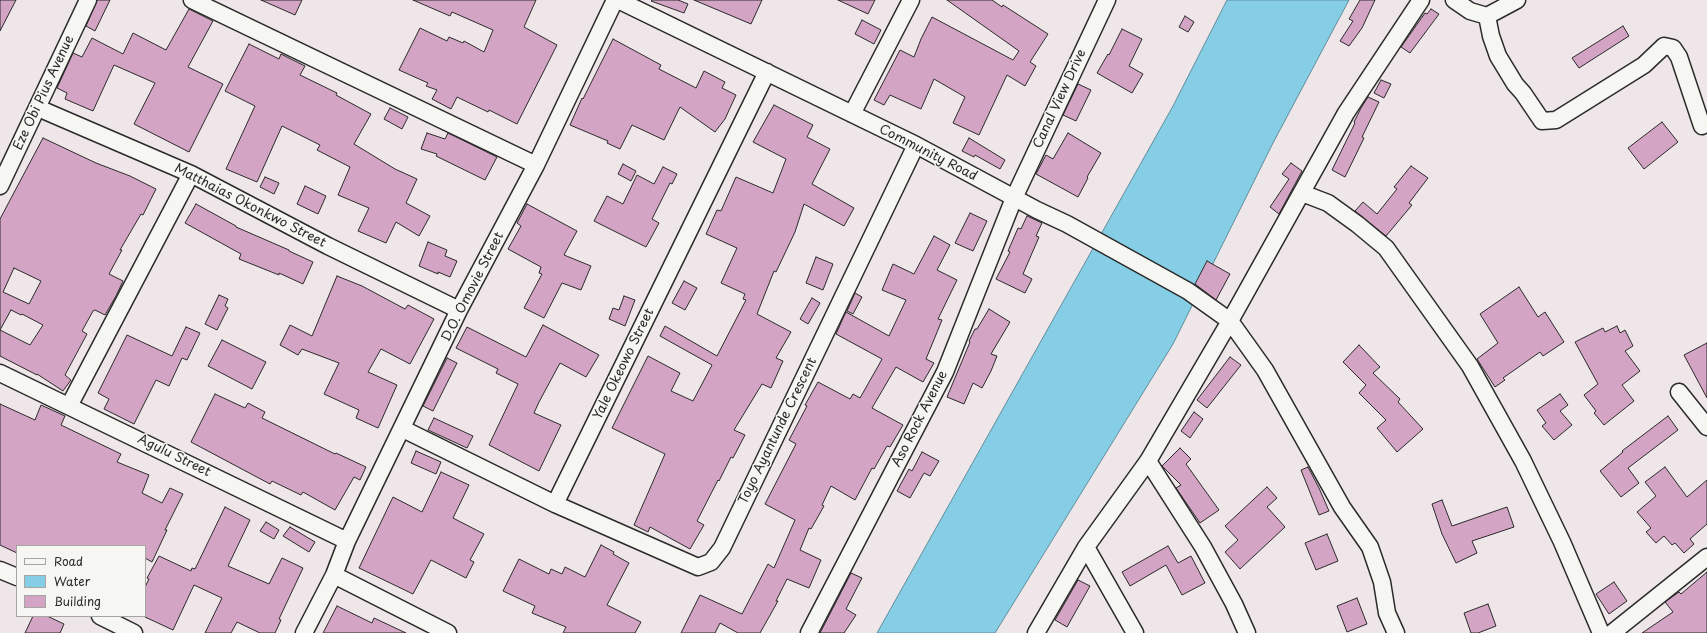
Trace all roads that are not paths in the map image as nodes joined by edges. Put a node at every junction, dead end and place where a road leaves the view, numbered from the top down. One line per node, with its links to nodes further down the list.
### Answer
1 (88, 0): 11 (street, Eze Obi Pius Avenue)
2 (192, 0): 15 (street)
3 (617, 0): 10 (street, Community Road); 15 (street, D.O. Omovie Street)
4 (911, 0): 12 (street)
5 (1107, 0): 19 (street, Canal View Drive)
6 (1421, 0): 18 (street)
7 (1454, 0): 9 (street)
8 (1517, 0): 9 (street)
9 (1487, 16): 13 (street)
10 (767, 72): 12 (street, Community Road); 28 (street, Yale Okeowo Street)
11 (38, 108): 16 (street, Matthaias Okonkwo Street); 17 (street, Eze Obi Pius Avenue)
12 (852, 114): 14 (street, Community Road)
13 (1702, 126)
14 (916, 145): 19 (street, Community Road); 28 (street, Toyo Ayantunde Crescent)
15 (536, 165): 20 (street, D.O. Omovie Street)
16 (191, 174): 20 (street, Matthaias Okonkwo Street); 24 (street)
17 (0, 186)
18 (1302, 193): 21 (street); 42 (street)
19 (1014, 198): 21 (street, Community Road); 37 (street, Aso Rock Avenue)
20 (460, 310): 26 (street, D.O. Omovie Street)
21 (1230, 321): 27 (street); 41 (street, Community Road)
22 (0, 373): 24 (street, Agulu Street)
23 (1679, 392): 25 (street)
24 (69, 406): 29 (street, Agulu Street)
25 (1707, 427)
26 (403, 429): 28 (street); 29 (street, D.O. Omovie Street)
27 (1148, 461): 30 (street); 40 (street)
28 (555, 504)
29 (347, 541): 32 (street, D.O. Omovie Street)
30 (1086, 547): 38 (street); 39 (street)
31 (1707, 557): 43 (street)
32 (334, 575): 35 (street, D.O. Omovie Street); 36 (street)
33 (102, 617): 34 (street)
34 (134, 633)
35 (304, 633)
36 (448, 633)
37 (809, 633)
38 (1036, 633)
39 (1135, 633)
40 (1247, 633)
41 (1396, 633)
42 (1601, 633)
43 (1612, 633)

